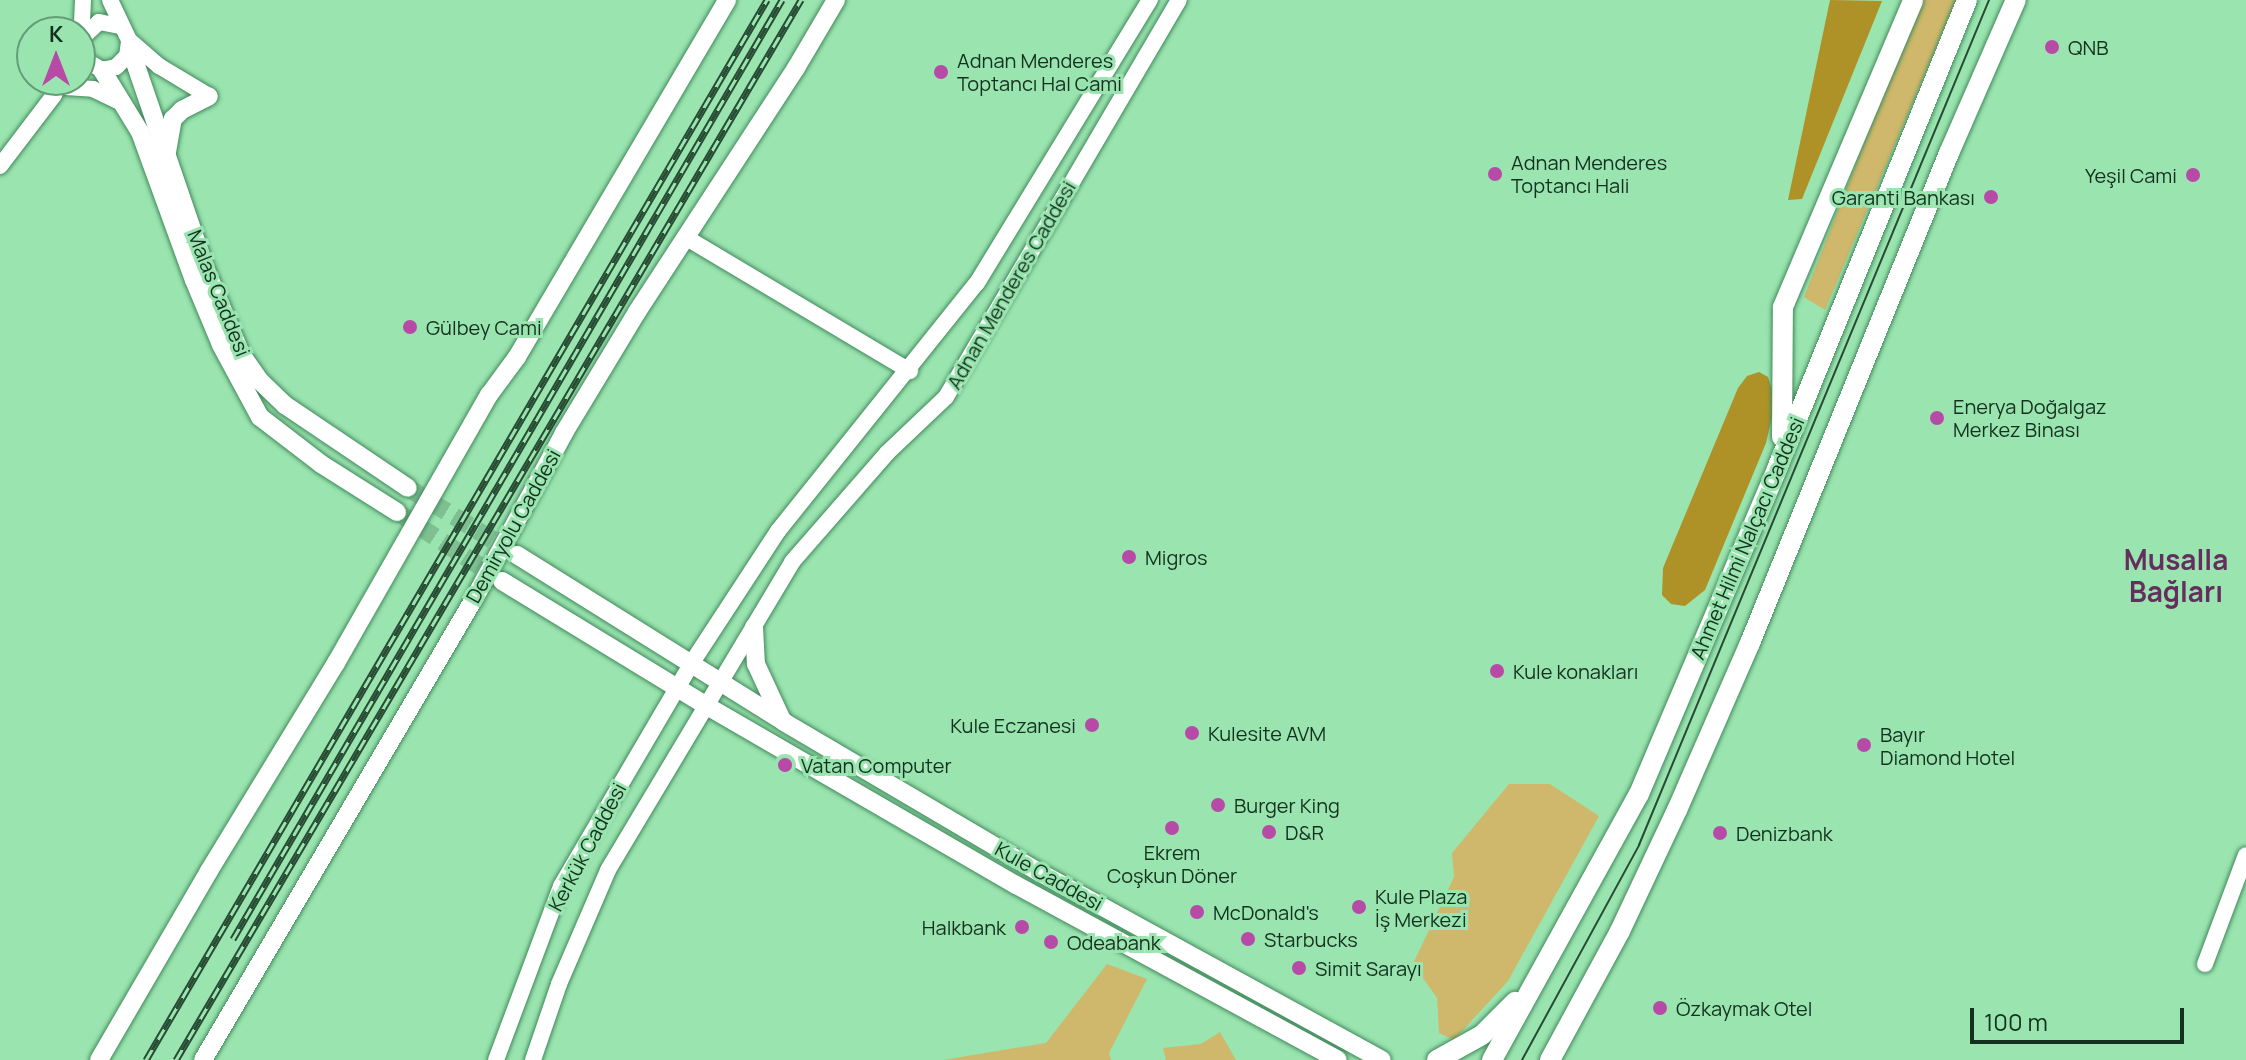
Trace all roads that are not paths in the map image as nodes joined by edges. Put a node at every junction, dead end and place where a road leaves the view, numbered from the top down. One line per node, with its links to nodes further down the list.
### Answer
1 (110, 0): 10 (street)
2 (727, 0): 37 (main road)
3 (836, 0): 20 (main road, Demiryolu Caddesi)
4 (1150, 0): 21 (street, Adnan Menderes Caddesi)
5 (1179, 0): 27 (street, Adnan Menderes Caddesi)
6 (1913, 0): 22 (main road)
7 (1967, 0): 22 (main road, Ahmet Hilmi Nalçacı Caddesi)
8 (2016, 0): 36 (main road, Ahmet Hilmi Nalçacı Caddesi)
9 (96, 26): 10 (street)
10 (126, 38): 12 (street); 16 (street); 18 (main road, Malas Caddesi)
11 (96, 67): 12 (street)
12 (99, 69): 13 (street); 17 (main road, Malas Caddesi)
13 (96, 70)
14 (96, 90): 17 (street)
15 (57, 96): 19 (street)
16 (209, 96): 18 (main road)
17 (124, 104): 24 (main road, Malas Caddesi)
18 (167, 159): 23 (main road, Malas Caddesi)
19 (0, 166)
20 (685, 237): 21 (street); 38 (main road, Demiryolu Caddesi)
21 (910, 371): 28 (street, Adnan Menderes Caddesi)
22 (1778, 466): 35 (main road, Ahmet Hilmi Nalçacı Caddesi)
23 (408, 488)
24 (397, 512)
25 (517, 555): 28 (main road)
26 (502, 581): 30 (main road)
27 (754, 627): 29 (street, Adnan Menderes Caddesi); 32 (main road)
28 (691, 664): 29 (main road); 30 (street, Adnan Menderes Caddesi)
29 (721, 683): 31 (street, Adnan Menderes Caddesi); 32 (main road, Kule Caddesi)
30 (677, 687): 31 (main road); 39 (street, Kerkük Caddesi)
31 (707, 706): 40 (street, Kerkük Caddesi); 41 (main road, Kule Caddesi)
32 (784, 722): 42 (main road, Kule Caddesi)
33 (2246, 855): 34 (street)
34 (2205, 964)
35 (1535, 982): 43 (main road); 44 (main road, Ahmet Hilmi Nalçacı Caddesi)
36 (1577, 1009): 45 (main road, Ahmet Hilmi Nalçacı Caddesi); 46 (main road)
37 (99, 1060)
38 (203, 1060)
39 (496, 1060)
40 (533, 1060)
41 (1338, 1060)
42 (1382, 1060)
43 (1437, 1060)
44 (1492, 1060)
45 (1550, 1060)
46 (1564, 1060)

